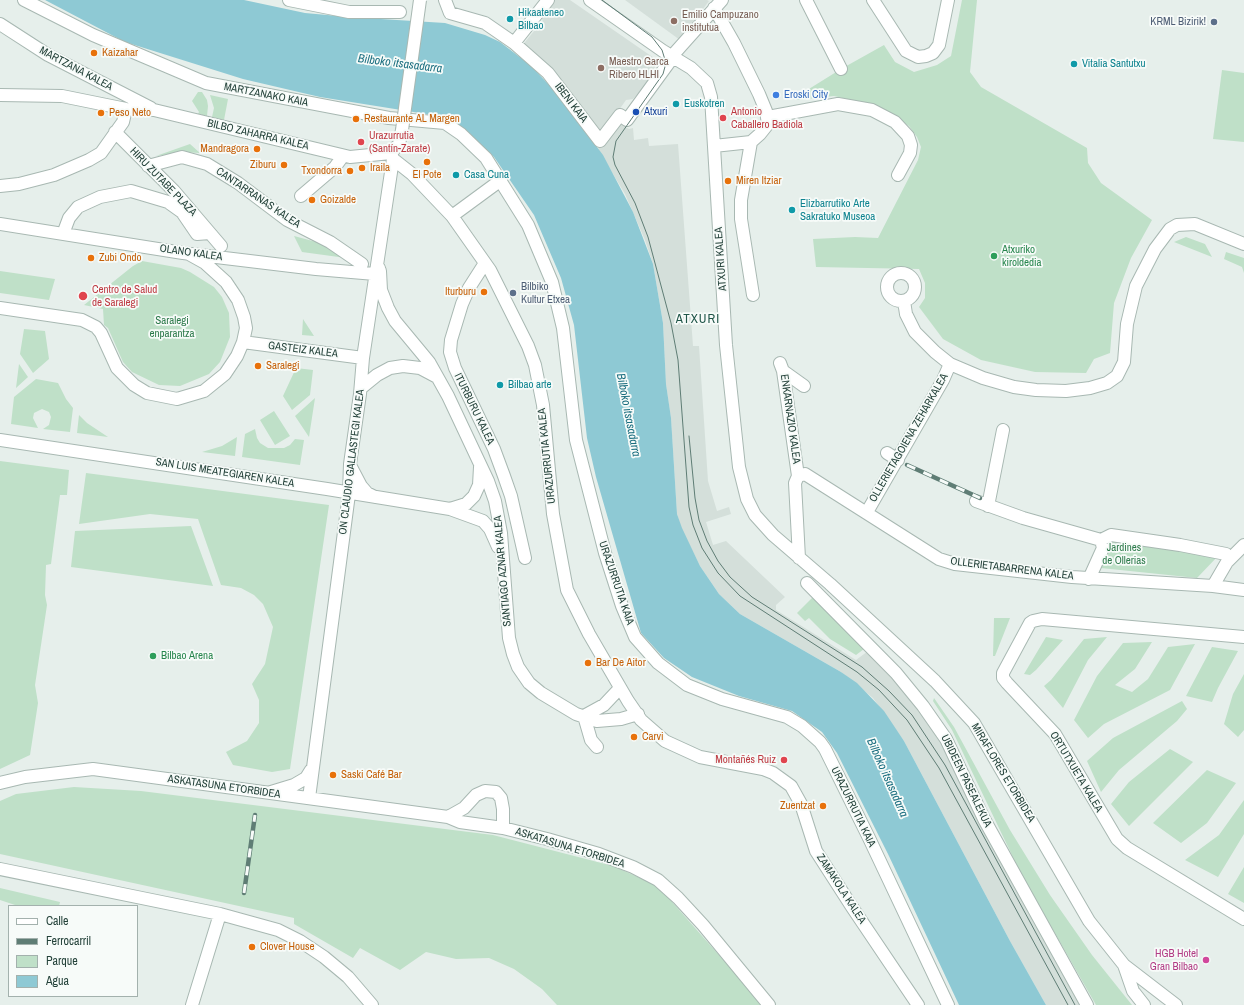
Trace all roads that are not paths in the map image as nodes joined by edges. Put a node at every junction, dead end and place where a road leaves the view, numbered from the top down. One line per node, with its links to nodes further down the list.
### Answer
1 (24, 0): 28 (street, MARTZANAKO KAIA)
2 (288, 0): 10 (street)
3 (420, 0): 25 (street, ON CLAUDIO GALLASTEGI KALEA, bridge)
4 (445, 0): 14 (street, IBENI KAIA)
5 (548, 0): 14 (street)
6 (590, 0): 15 (street, ATXURI KALEA)
7 (806, 0): 16 (street)
8 (873, 0): 9 (street)
9 (948, 0)
10 (330, 4): 12 (street)
11 (718, 4): 15 (street); 20 (street)
12 (400, 12)
13 (0, 24): 19 (street, MARTZANA KALEA)
14 (514, 43): 15 (street, IBENI KAIA)
15 (672, 57): 23 (street, ATXURI KALEA)
16 (841, 69)
17 (0, 95): 18 (street, BILBO ZAHARRA KALEA)
18 (126, 108): 19 (street, BILBO ZAHARRA KALEA); 21 (street)
19 (154, 110): 24 (street, BILBO ZAHARRA KALEA)
20 (768, 117): 22 (street); 27 (street)
21 (116, 132): 26 (street, HIRU ZUTABE PLAZA); 29 (street)
22 (751, 142): 23 (street); 41 (street)
23 (714, 146): 68 (street, ATXURI KALEA)
24 (343, 156): 25 (street, BILBO ZAHARRA KALEA); 30 (street)
25 (392, 156): 31 (street, URAZURRUTIA KALEA); 40 (street, ON CLAUDIO GALLASTEGI KALEA)
26 (148, 166): 33 (street, HIRU ZUTABE PLAZA); 39 (street, CANTARRANAS KALEA)
27 (898, 175)
28 (500, 180): 31 (street); 93 (street, URAZURRUTIA KAIA)
29 (0, 186)
30 (301, 196)
31 (452, 216): 38 (street, URAZURRUTIA KALEA)
32 (0, 224): 34 (street, OLANO KALEA)
33 (210, 233): 34 (street, HIRU ZUTABE PLAZA); 36 (street, HIRU ZUTABE PLAZA)
34 (64, 234): 37 (street, OLANO KALEA)
35 (1244, 244): 46 (street)
36 (221, 246)
37 (186, 253): 40 (street, OLANO KALEA); 44 (street)
38 (485, 263): 67 (street, ITURBURU KALEA); 74 (street, URAZURRUTIA KALEA)
39 (362, 264)
40 (378, 266): 45 (street, ON CLAUDIO GALLASTEGI KALEA); 47 (street, SANTIAGO AZNAR KALEA)
41 (753, 295)
42 (904, 301): 46 (street)
43 (0, 308): 44 (street)
44 (243, 342): 45 (street, GASTEIZ KALEA)
45 (363, 358): 49 (street, ON CLAUDIO GALLASTEGI KALEA)
46 (950, 364): 53 (street, OLLERIETAGOIENA ZEHARKALEA)
47 (438, 378): 49 (street); 55 (street, SANTIAGO AZNAR KALEA)
48 (804, 386): 56 (street, ENKARNAZIO KALEA)
49 (361, 388): 54 (street, ON CLAUDIO GALLASTEGI KALEA)
50 (1003, 430): 60 (street)
51 (0, 440): 57 (street, SAN LUIS MEATEGIAREN KALEA)
52 (887, 453): 53 (street)
53 (898, 460): 62 (street, OLLERIETAGOIENA ZEHARKALEA)
54 (350, 464): 57 (street, ON CLAUDIO GALLASTEGI KALEA); 58 (street)
55 (480, 466): 61 (street); 66 (street, SANTIAGO AZNAR KALEA)
56 (798, 476): 62 (street, OLLERIETABARRENA KALEA); 68 (street)
57 (349, 494): 58 (street, SAN LUIS MEATEGIAREN KALEA); 79 (street, ON CLAUDIO GALLASTEGI KALEA)
58 (377, 498): 61 (street, SAN LUIS MEATEGIAREN KALEA)
59 (976, 501): 60 (street)
60 (988, 506): 63 (street)
61 (450, 509): 66 (street, SAN LUIS MEATEGIAREN KALEA)
62 (867, 512): 69 (street, OLLERIETABARRENA KALEA)
63 (1101, 540): 65 (street); 69 (street)
64 (1244, 545): 71 (street)
65 (1226, 554)
66 (502, 557): 77 (street, SANTIAGO AZNAR KALEA)
67 (526, 558)
68 (799, 558): 88 (street, MIRAFLORES ETORBIDEA)
69 (1089, 579): 71 (street, OLLERIETABARRENA KALEA)
70 (807, 583): 94 (street, UBIDEEN PASEALEKUA)
71 (1213, 586): 72 (street, OLLERIETABARRENA KALEA)
72 (1244, 590)
73 (1244, 637): 87 (street, ORTUTXUETA KALEA)
74 (620, 688): 75 (street, URAZURRUTIA KALEA); 77 (street)
75 (628, 701): 76 (street, ZAMAKOLA KALEA)
76 (638, 714): 77 (street, SANTIAGO AZNAR KALEA); 92 (street, ZAMAKOLA KALEA)
77 (584, 716): 78 (street)
78 (597, 747)
79 (311, 770): 81 (street); 82 (street, ON CLAUDIO GALLASTEGI KALEA)
80 (0, 783): 81 (street, ASKATASUNA ETORBIDEA)
81 (268, 793): 82 (street, ASKATASUNA ETORBIDEA)
82 (309, 798): 83 (street, ASKATASUNA ETORBIDEA)
83 (448, 817): 84 (street, ASKATASUNA ETORBIDEA); 84 (street, ASKATASUNA ETORBIDEA)
84 (503, 828): 91 (street, ASKATASUNA ETORBIDEA)
85 (0, 869): 86 (street)
86 (220, 914): 89 (street); 90 (street)
87 (1244, 919)
88 (1124, 965): 95 (street, MIRAFLORES ETORBIDEA); 96 (street, MIRAFLORES ETORBIDEA)
89 (192, 1005)
90 (372, 1005)
91 (769, 1005)
92 (918, 1005)
93 (948, 1005)
94 (1087, 1005)
95 (1144, 1005)
96 (1176, 1005)

